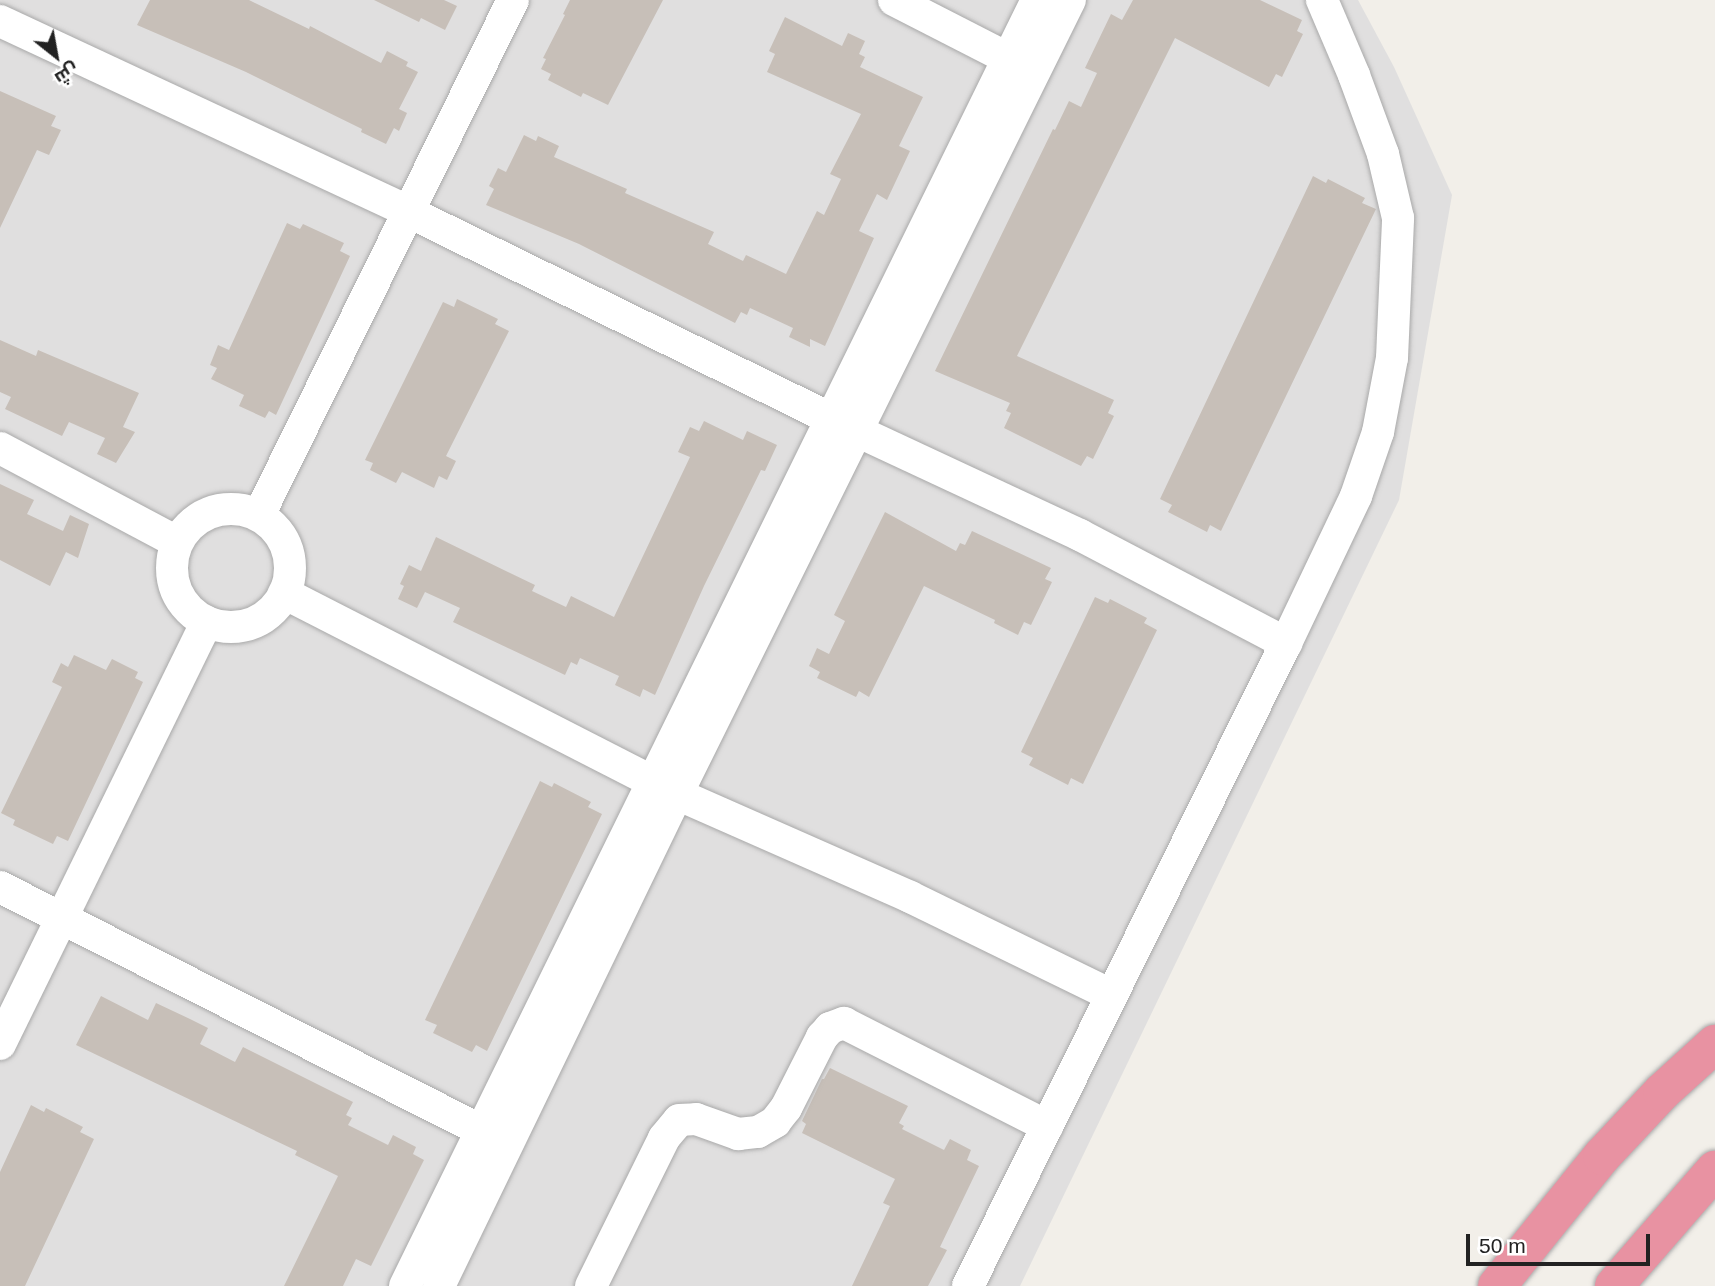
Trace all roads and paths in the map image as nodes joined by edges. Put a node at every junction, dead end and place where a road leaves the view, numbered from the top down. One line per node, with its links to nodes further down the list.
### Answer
1 (513, 0): 8 (street)
2 (894, 0): 7 (street)
3 (1037, 0): 7 (street)
4 (1070, 0): 7 (street)
5 (1322, 0): 15 (street)
6 (0, 20): 8 (street)
7 (1021, 65): 9 (street)
8 (408, 212): 9 (street); 11 (street)
9 (843, 425): 15 (street); 16 (street)
10 (0, 448): 12 (street)
11 (259, 515): 12 (street); 13 (street)
12 (177, 542): 14 (street)
13 (284, 593): 14 (street); 16 (street)
14 (207, 622): 18 (street)
15 (1286, 643): 19 (street)
16 (665, 788): 19 (street); 23 (street)
17 (0, 887): 18 (street)
18 (63, 918): 20 (street); 23 (street)
19 (1111, 995): 22 (street)
20 (0, 1044)
21 (1715, 1044): 30 (highway)
22 (1046, 1126): 28 (street); 29 (street)
23 (495, 1138): 26 (street); 27 (street)
24 (1715, 1170): 31 (highway)
25 (1715, 1193): 31 (highway)
26 (405, 1286)
27 (439, 1286)
28 (591, 1286)
29 (968, 1286)
30 (1497, 1286)
31 (1615, 1286)

